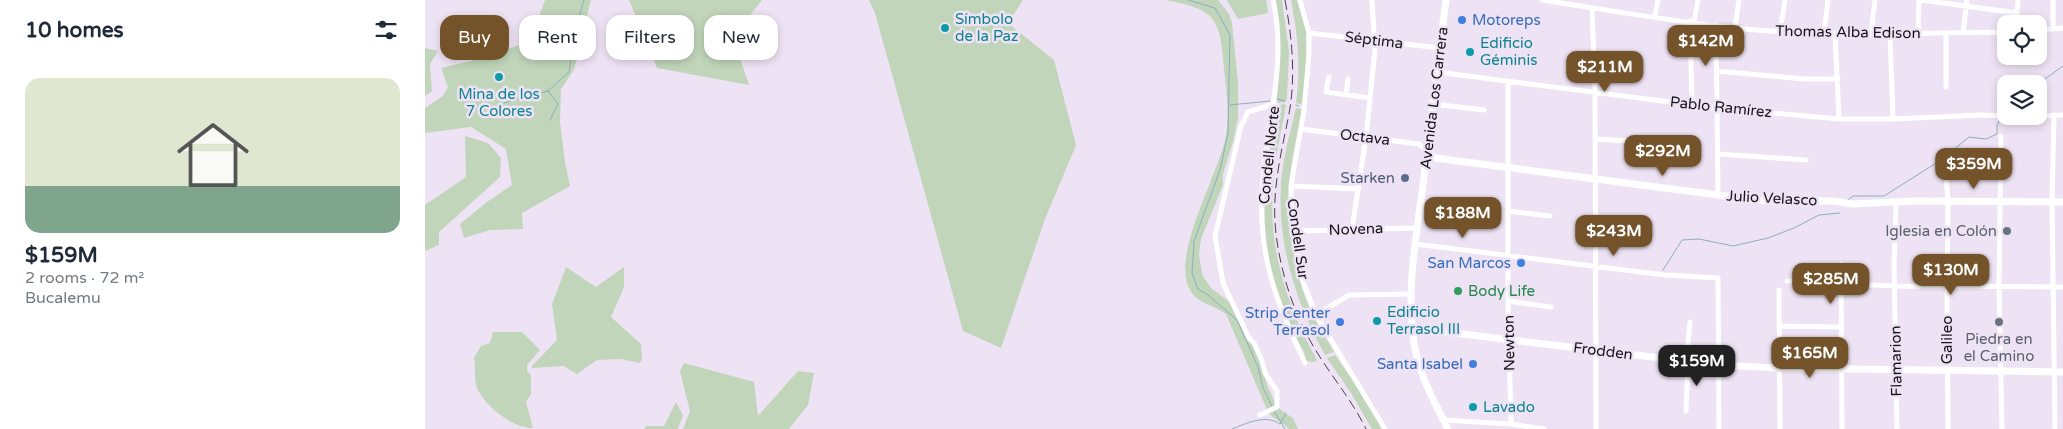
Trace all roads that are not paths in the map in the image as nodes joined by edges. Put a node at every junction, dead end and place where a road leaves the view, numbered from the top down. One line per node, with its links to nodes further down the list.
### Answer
1 (1273, 0): 48 (street, Condell Norte)
2 (1300, 0): 28 (street, Condell Sur)
3 (1372, 0): 36 (street)
4 (1447, 0): 37 (main road, Avenida Los Carrera)
5 (1542, 0): 17 (street, Thomas Alba Edison)
6 (1658, 0): 19 (street)
7 (1698, 0): 20 (street)
8 (1739, 0): 22 (street)
9 (1785, 0): 26 (street)
10 (1828, 0): 32 (street)
11 (1875, 0): 34 (street)
12 (1920, 0): 16 (street); 29 (street)
13 (1967, 0): 16 (street)
14 (2018, 0): 18 (street)
15 (2053, 0): 25 (street)
16 (1966, 7): 18 (street); 31 (street)
17 (1592, 8): 19 (street, Thomas Alba Edison); 45 (street)
18 (2017, 13)
19 (1655, 16): 20 (street, Thomas Alba Edison)
20 (1692, 22): 21 (street, Thomas Alba Edison); 50 (street)
21 (1716, 25): 22 (street, Thomas Alba Edison); 38 (street)
22 (1735, 27): 26 (street, Thomas Alba Edison)
23 (2063, 28): 25 (street)
24 (2047, 29): 25 (street)
25 (2053, 29)
26 (1780, 32): 32 (street, Thomas Alba Edison)
27 (1997, 32): 31 (street, Thomas Alba Edison)
28 (1309, 33): 36 (street, Séptima); 59 (street, Condell Sur)
29 (1918, 33): 30 (street, Thomas Alba Edison); 35 (street, Thomas Alba Edison)
30 (1946, 33): 31 (street, Thomas Alba Edison); 44 (street)
31 (1963, 33)
32 (1824, 34): 33 (street, Thomas Alba Edison)
33 (1835, 34): 34 (street, Thomas Alba Edison); 42 (street)
34 (1871, 34): 35 (street, Thomas Alba Edison)
35 (1889, 34): 58 (street)
36 (1374, 40): 37 (street, Séptima); 47 (street)
37 (1440, 48): 39 (main road, Avenida Los Carrera)
38 (1716, 71): 42 (street); 51 (street)
39 (1437, 72): 43 (street, Pablo Ramírez); 49 (main road, Avenida Los Carrera)
40 (1329, 77): 46 (street)
41 (1348, 79): 46 (street)
42 (1838, 79): 57 (street)
43 (1508, 82): 45 (street, Pablo Ramírez); 68 (street, Newton)
44 (1946, 86)
45 (1595, 91): 50 (street, Pablo Ramírez); 62 (street)
46 (1346, 94): 47 (street)
47 (1370, 98): 61 (street)
48 (1274, 104): 106 (street, Condell Norte); 116 (street)
49 (1433, 104): 52 (street); 64 (main road, Avenida Los Carrera)
50 (1692, 105): 51 (street, Pablo Ramírez)
51 (1717, 108): 57 (street, Pablo Ramírez); 65 (street)
52 (1484, 110)
53 (2047, 115): 54 (street)
54 (2054, 115): 55 (street); 75 (street)
55 (2063, 115)
56 (1997, 116): 58 (street, Pablo Ramírez)
57 (1839, 119): 58 (street, Pablo Ramírez)
58 (1893, 119)
59 (1301, 129): 61 (street, Octava); 70 (street, Condell Sur)
60 (2001, 136): 74 (street)
61 (1366, 137): 64 (street, Octava); 71 (street)
62 (1595, 140): 63 (street); 69 (street)
63 (1631, 142)
64 (1427, 150): 68 (main road, Julio Velasco); 80 (main road, Avenida Los Carrera)
65 (1717, 154): 66 (street); 72 (street)
66 (1806, 160)
67 (1945, 161): 73 (street, Galileo)
68 (1508, 168): 69 (main road, Julio Velasco); 78 (street, Newton)
69 (1594, 179): 72 (main road, Julio Velasco); 86 (street)
70 (1291, 186): 71 (street); 82 (street, Condell Sur)
71 (1359, 189): 81 (street)
72 (1719, 195): 77 (main road, Julio Velasco)
73 (1948, 201): 74 (main road, Julio Velasco); 77 (main road, Julio Velasco); 90 (street, Galileo)
74 (1999, 201): 75 (main road, Julio Velasco); 91 (street)
75 (2052, 202): 76 (main road, Julio Velasco); 92 (street)
76 (2063, 202)
77 (1896, 203): 89 (street, Flamarion)
78 (1508, 211): 79 (street); 84 (street, Newton)
79 (1550, 216)
80 (1417, 228): 81 (street, Novena); 83 (main road, Avenida Los Carrera)
81 (1352, 229): 82 (street, Novena)
82 (1294, 231): 98 (street, Condell Sur)
83 (1415, 244): 84 (street); 95 (main road, Avenida Los Carrera)
84 (1508, 254): 86 (street); 96 (street, Newton)
85 (1841, 264): 88 (street)
86 (1595, 265): 104 (street); 107 (street)
87 (1787, 281): 88 (street)
88 (1841, 283): 89 (street); 101 (street)
89 (1895, 286): 90 (street); 110 (street, Flamarion)
90 (1947, 286): 91 (street); 111 (street, Galileo)
91 (1999, 287): 92 (street); 112 (street)
92 (2054, 287): 93 (street); 113 (street)
93 (2063, 287)
94 (1779, 290): 100 (street)
95 (1411, 294): 98 (street); 102 (main road, Avenida Los Carrera)
96 (1508, 301): 97 (street); 103 (street, Newton)
97 (1551, 307)
98 (1316, 315): 119 (street, Condell Sur)
99 (1690, 322): 105 (street)
100 (1779, 326): 101 (street); 108 (street)
101 (1841, 327): 109 (street)
102 (1413, 328): 103 (main road, Frodden); 117 (main road, Avenida Los Carrera)
103 (1510, 340): 104 (main road, Frodden); 118 (street, Newton)
104 (1595, 350): 105 (main road, Frodden); 122 (street)
105 (1687, 362): 107 (main road, Frodden); 115 (street)
106 (1305, 363)
107 (1718, 365): 108 (main road, Frodden); 123 (street)
108 (1779, 368): 109 (main road, Frodden); 124 (street)
109 (1841, 369): 110 (main road, Frodden); 125 (street)
110 (1896, 370): 111 (main road, Frodden); 126 (street, Flamarion)
111 (1947, 370): 112 (main road, Frodden); 127 (street, Galileo)
112 (2000, 371): 113 (main road, Frodden); 128 (street)
113 (2054, 372): 114 (main road, Frodden); 129 (street)
114 (2063, 372)
115 (1686, 411)
116 (1260, 415)
117 (1443, 420): 118 (street); 120 (main road, Avenida Los Carrera)
118 (1511, 424): 121 (street)
119 (1385, 429)
120 (1448, 429)
121 (1544, 429)
122 (1596, 429)
123 (1719, 429)
124 (1780, 429)
125 (1842, 429)
126 (1897, 429)
127 (1948, 429)
128 (2002, 429)
129 (2055, 429)

